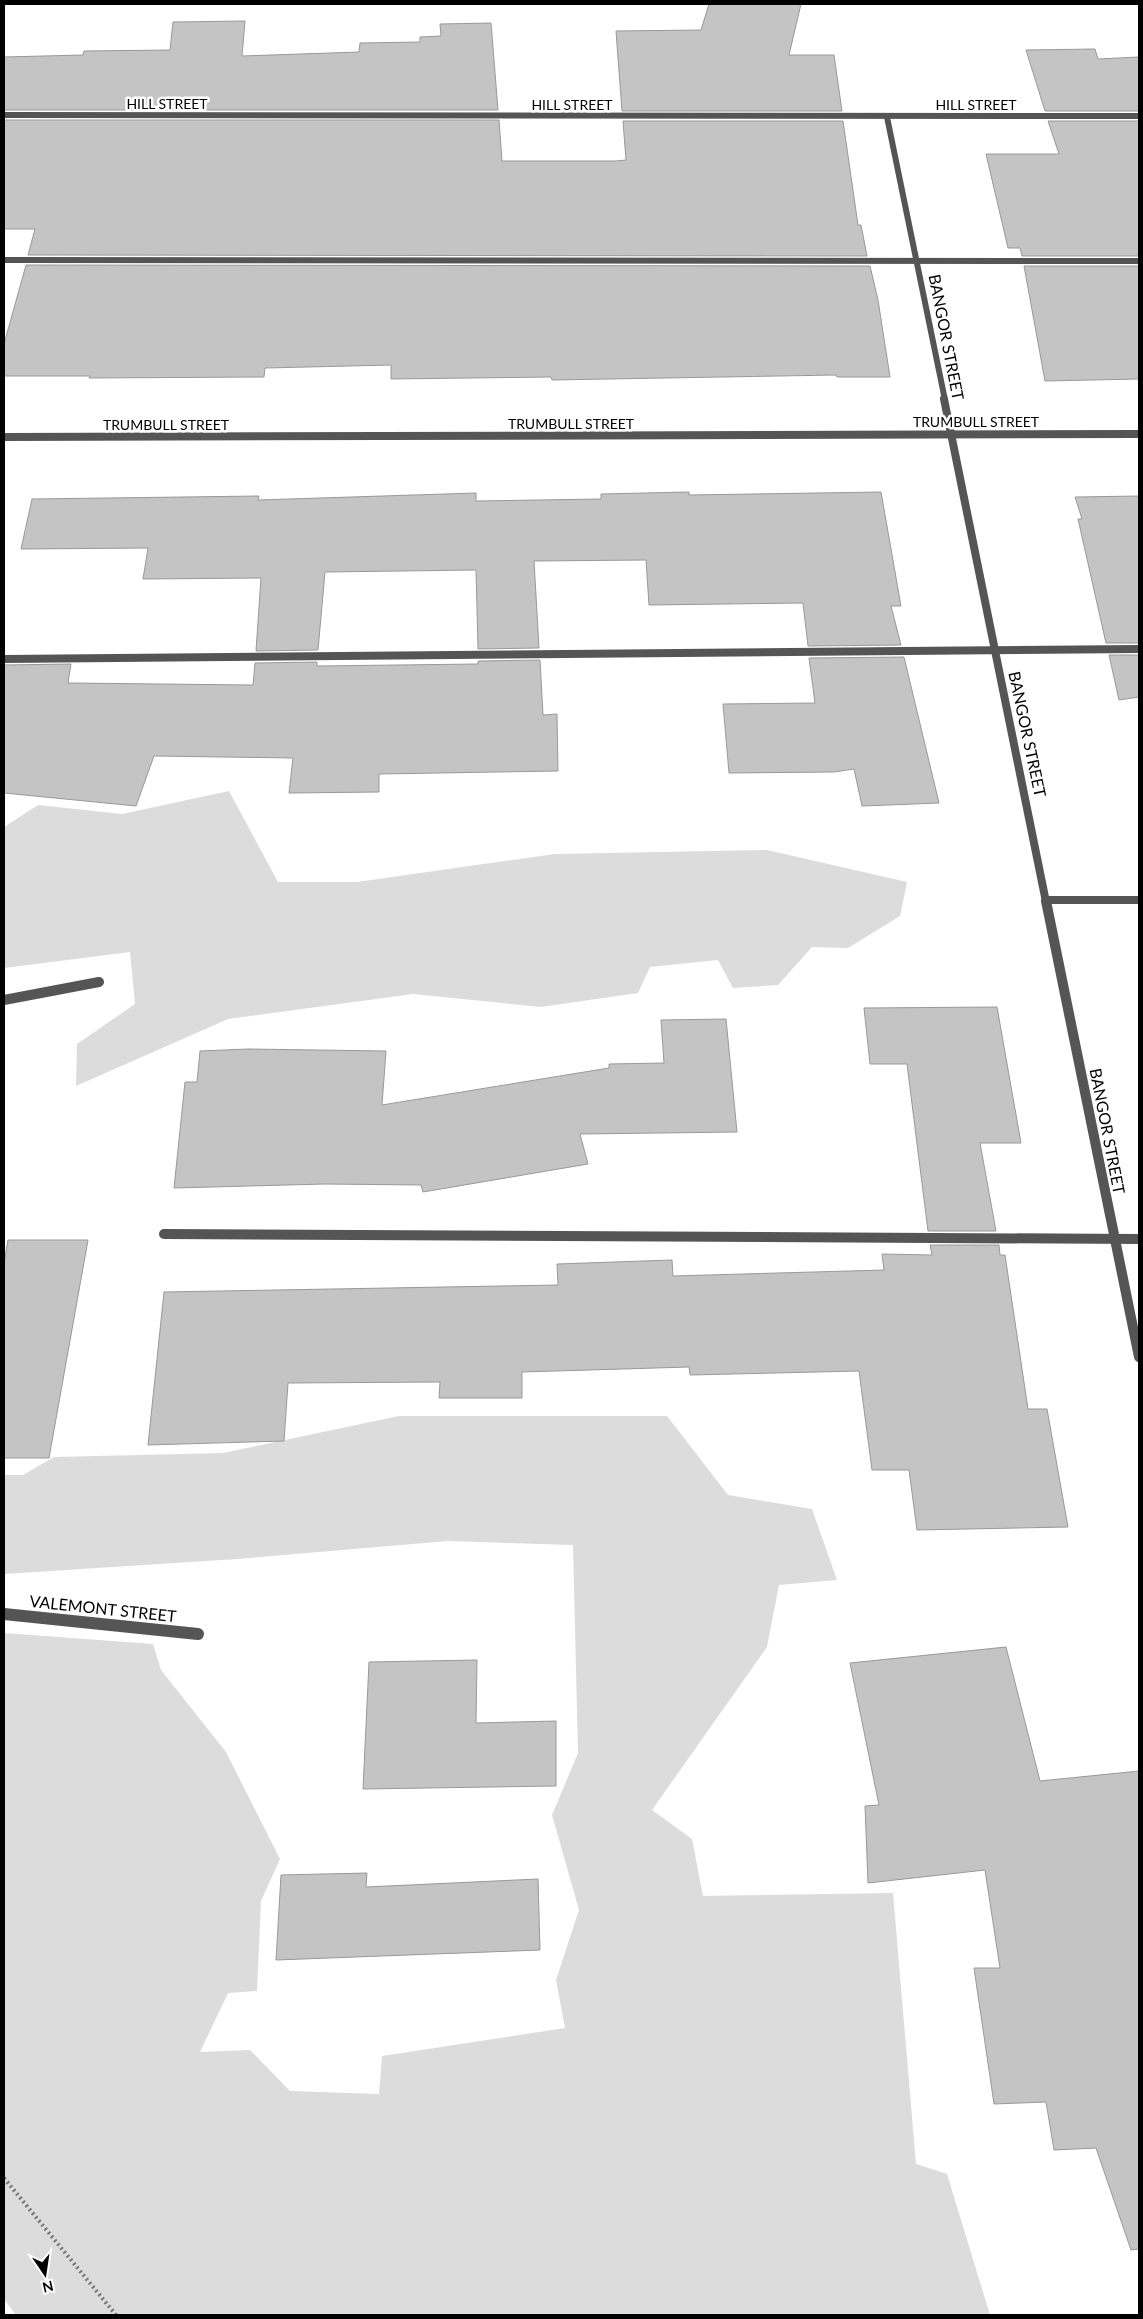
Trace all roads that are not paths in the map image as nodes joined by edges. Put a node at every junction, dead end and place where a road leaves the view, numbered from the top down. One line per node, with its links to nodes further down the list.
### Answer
1 (4, 115): 2 (street, HILL STREET)
2 (887, 116): 3 (street, HILL STREET); 4 (street, BANGOR STREET)
3 (1139, 116)
4 (916, 259): 5 (street); 6 (street); 7 (street, BANGOR STREET)
5 (4, 260)
6 (1139, 261)
7 (952, 434): 8 (street, TRUMBULL STREET); 9 (street, TRUMBULL STREET); 11 (street, BANGOR STREET)
8 (1139, 434)
9 (4, 437)
10 (1139, 649): 11 (street)
11 (995, 650): 12 (street); 13 (street, BANGOR STREET)
12 (4, 659)
13 (1046, 900): 14 (street); 18 (street, BANGOR STREET)
14 (1139, 900)
15 (99, 982): 16 (street)
16 (4, 1000)
17 (164, 1234): 18 (street)
18 (1114, 1239): 19 (street); 20 (street, BANGOR STREET)
19 (1139, 1239)
20 (1139, 1357)
21 (4, 1614): 22 (street, VALEMONT STREET)
22 (198, 1634)

